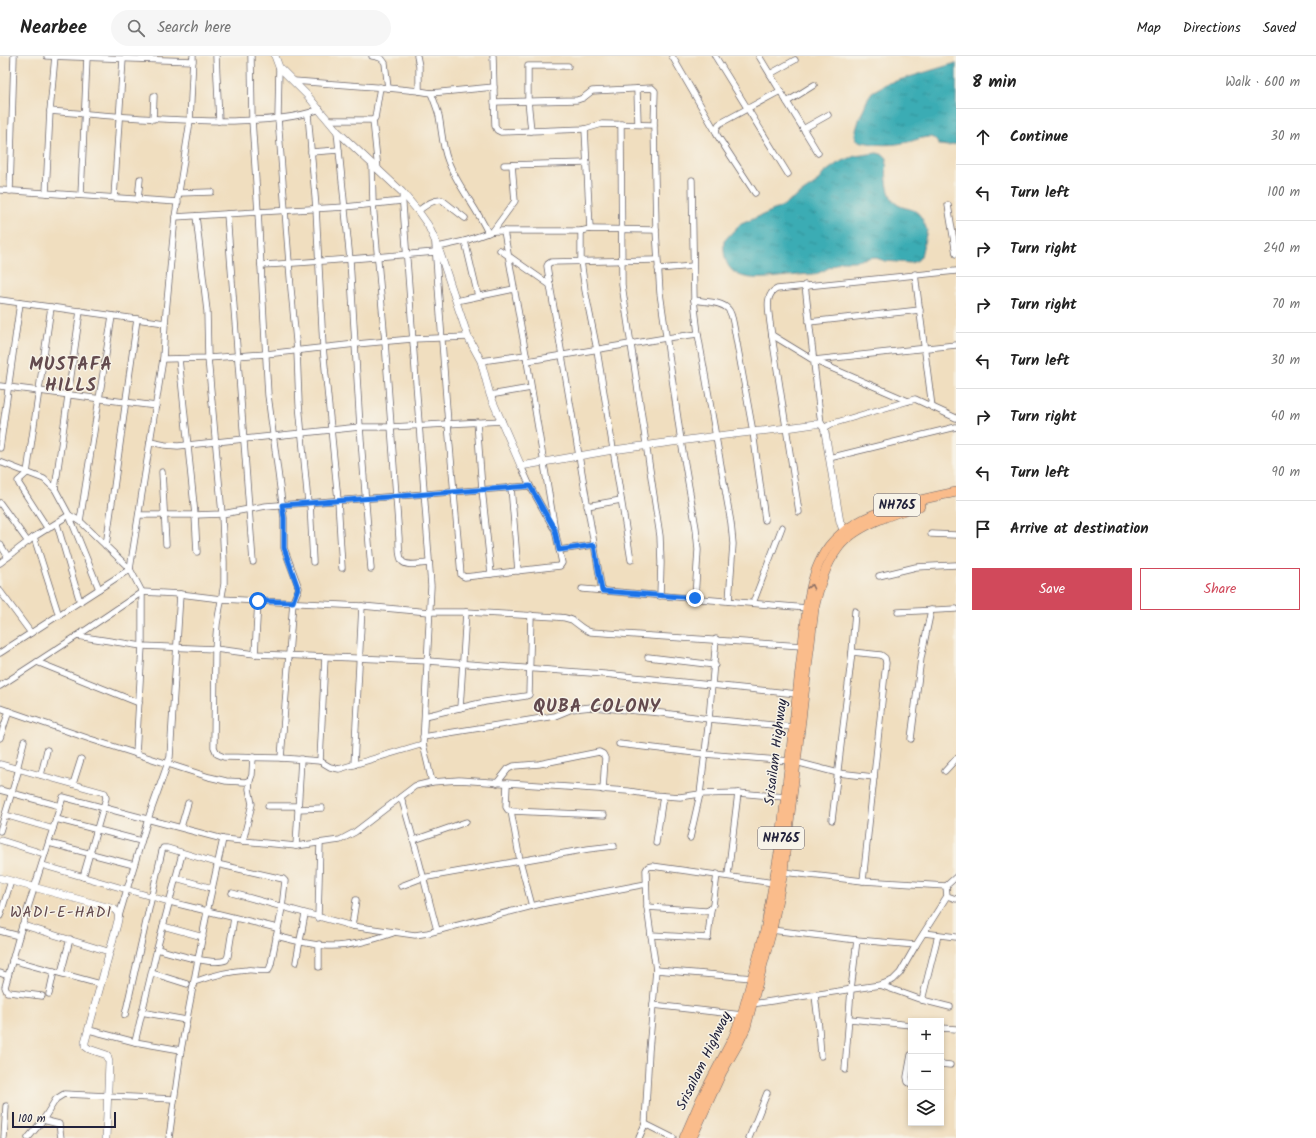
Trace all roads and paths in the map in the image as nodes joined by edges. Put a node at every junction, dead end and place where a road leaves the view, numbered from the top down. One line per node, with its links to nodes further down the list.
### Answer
1 (14, 56): 67 (street)
2 (47, 56): 3 (street)
3 (55, 56): 13 (street); 36 (street)
4 (216, 56): 47 (street)
5 (251, 56): 43 (street)
6 (276, 56): 19 (street)
7 (372, 56): 25 (street)
8 (417, 56): 28 (street)
9 (493, 56): 24 (street)
10 (672, 56): 55 (street)
11 (715, 56): 34 (street)
12 (759, 56): 20 (street)
13 (87, 57): 16 (street); 37 (street)
14 (136, 58): 15 (street); 16 (street)
15 (193, 58): 46 (street)
16 (122, 59): 40 (street)
17 (795, 60): 20 (street)
18 (568, 66): 31 (street)
19 (279, 67): 21 (street); 41 (street)
20 (770, 74): 27 (street)
21 (294, 81): 23 (street); 35 (street)
22 (814, 85): 33 (street)
23 (380, 87): 25 (street); 45 (street)
24 (494, 87): 29 (street); 32 (street)
25 (388, 88): 28 (street)
26 (637, 89): 31 (street); 49 (street); 50 (street)
27 (780, 91): 33 (street); 34 (street)
28 (419, 92): 29 (street)
29 (431, 93): 94 (street)
30 (154, 96): 42 (street)
31 (528, 100): 32 (street); 53 (street)
32 (494, 102): 53 (street)
33 (787, 102): 52 (street)
34 (747, 108): 55 (street); 63 (street)
35 (320, 109): 38 (street); 44 (street)
36 (50, 111): 37 (street); 71 (street)
37 (84, 114): 40 (street); 73 (street)
38 (308, 114): 41 (street); 57 (street)
39 (828, 115): 52 (street)
40 (120, 116): 42 (street); 74 (street)
41 (278, 118): 43 (street); 82 (street)
42 (153, 119): 46 (street)
43 (252, 120): 47 (street); 84 (street)
44 (328, 120): 45 (street); 54 (street)
45 (373, 120): 62 (street)
46 (190, 121): 47 (street); 72 (street)
47 (219, 121)
48 (621, 124): 49 (street); 51 (street); 90 (street)
49 (638, 124): 50 (street)
50 (654, 125): 91 (street)
51 (585, 129): 53 (street); 59 (street)
52 (803, 129): 58 (street)
53 (531, 131)
54 (337, 132): 56 (street); 62 (street)
55 (717, 133): 70 (street)
56 (339, 150): 57 (street); 80 (street)
57 (311, 152): 81 (street)
58 (818, 153)
59 (587, 163): 61 (street); 89 (street)
60 (504, 165): 61 (street)
61 (512, 165): 94 (street)
62 (375, 168): 69 (street); 78 (street)
63 (788, 174)
64 (140, 179): 75 (street)
65 (692, 180): 109 (street)
66 (0, 190): 67 (street)
67 (10, 191): 71 (street)
68 (211, 192): 72 (street)
69 (402, 192): 76 (street); 83 (street)
70 (755, 193)
71 (46, 194): 73 (street)
72 (179, 194): 77 (street)
73 (81, 195): 74 (street)
74 (114, 198): 75 (street)
75 (138, 200): 77 (street)
76 (402, 201): 78 (street); 98 (street)
77 (178, 202): 87 (street)
78 (373, 203): 80 (street); 101 (street)
79 (948, 205): 99 (street)
80 (345, 207): 81 (street); 102 (street)
81 (316, 208): 82 (street); 106 (street)
82 (285, 210): 84 (street); 107 (street)
83 (418, 211): 88 (street); 96 (street)
84 (258, 212): 85 (street); 108 (street)
85 (228, 214): 86 (street); 143 (street)
86 (196, 216): 87 (street); 145 (street)
87 (175, 217): 127 (street)
88 (465, 218)
89 (590, 229): 90 (street); 93 (street)
90 (622, 230): 91 (street); 103 (street)
91 (656, 230): 104 (street)
92 (504, 231): 93 (street); 94 (street); 100 (street)
93 (581, 231): 105 (street)
94 (491, 232): 95 (street)
95 (465, 241): 96 (street); 116 (street)
96 (437, 249): 98 (street); 119 (street); 131 (street)
97 (500, 250): 100 (street)
98 (406, 254): 101 (street); 133 (street)
99 (956, 254)
100 (508, 255): 113 (street); 115 (street)
101 (377, 256): 102 (street); 134 (street)
102 (350, 260): 106 (street); 135 (street)
103 (623, 260): 104 (street); 105 (street); 136 (street)
104 (657, 260): 110 (street)
105 (581, 261): 113 (street); 140 (street)
106 (319, 262): 107 (street); 138 (street)
107 (289, 264): 108 (street); 141 (street)
108 (261, 266): 142 (street)
109 (693, 266): 110 (street); 118 (street)
110 (658, 269): 132 (street)
111 (956, 271): 112 (street)
112 (915, 274): 114 (street); 122 (street)
113 (550, 285): 144 (street)
114 (805, 286): 126 (street); 129 (street)
115 (514, 289): 116 (street); 146 (street)
116 (478, 296): 119 (street)
117 (0, 300): 120 (street)
118 (694, 300): 128 (street); 173 (street)
119 (456, 301): 130 (street)
120 (20, 303): 121 (street); 152 (street)
121 (51, 307): 123 (street); 154 (street)
122 (920, 310): 126 (street); 139 (street)
123 (80, 311): 124 (street); 155 (street)
124 (112, 316): 125 (street); 157 (street)
125 (137, 319): 127 (street); 159 (street)
126 (809, 322): 149 (street)
127 (165, 323): 147 (street)
128 (698, 334): 132 (street); 175 (street)
129 (772, 335): 149 (street); 171 (street)
130 (468, 337): 131 (street); 150 (street)
131 (442, 338): 133 (street); 165 (street)
132 (666, 338): 136 (street); 178 (street)
133 (412, 339): 134 (street); 166 (street)
134 (385, 342): 135 (street); 169 (street)
135 (356, 344): 138 (street); 168 (street)
136 (632, 345): 140 (street); 182 (street)
137 (956, 345): 139 (street)
138 (324, 347): 141 (street); 172 (street)
139 (925, 348): 149 (street); 161 (street)
140 (597, 350): 144 (street); 184 (street)
141 (297, 351): 142 (street); 174 (street)
142 (266, 354): 143 (street); 176 (street)
143 (238, 356): 145 (street); 177 (street)
144 (561, 356): 146 (street); 185 (street)
145 (208, 358): 148 (street); 180 (street)
146 (527, 358): 150 (street); 153 (street)
147 (163, 359): 148 (street); 160 (street)
148 (180, 359): 181 (street)
149 (814, 360): 158 (street); 167 (street)
150 (481, 361): 156 (street)
151 (0, 386): 152 (street)
152 (8, 388): 154 (street); 183 (street)
153 (531, 388): 156 (street); 188 (street)
154 (39, 391): 155 (street); 191 (street)
155 (68, 395): 157 (street); 194 (street)
156 (490, 395): 163 (street)
157 (98, 399): 159 (street); 216 (street)
158 (908, 401): 161 (street); 167 (street)
159 (125, 402): 160 (street); 229 (street)
160 (156, 406): 179 (street)
161 (932, 406): 162 (street)
162 (956, 418)
163 (502, 421): 164 (street); 189 (street)
164 (477, 422): 165 (street); 195 (street)
165 (448, 424): 166 (street); 196 (street)
166 (419, 425): 169 (street); 198 (street)
167 (822, 426): 171 (street); 186 (street)
168 (360, 427): 169 (street); 172 (street); 200 (street)
169 (391, 427): 199 (street)
170 (956, 427): 186 (street)
171 (787, 428): 173 (street); 209 (street)
172 (331, 431): 174 (street); 202 (street)
173 (753, 432): 175 (street); 215 (street)
174 (302, 434): 176 (street); 205 (street)
175 (717, 436): 178 (street); 255 (street)
176 (273, 437): 177 (street); 206 (street)
177 (244, 439): 180 (street); 208 (street)
178 (681, 441): 182 (street); 252 (street)
179 (150, 442): 181 (street); 212 (street)
180 (216, 442): 181 (street); 210 (street)
181 (188, 444): 214 (street)
182 (646, 445): 184 (street); 251 (street)
183 (0, 448)
184 (613, 450): 185 (street); 203 (street)
185 (578, 456): 188 (street); 207 (street)
186 (830, 458): 222 (street)
187 (0, 462): 191 (street)
188 (544, 462): 189 (street); 220 (street)
189 (521, 466): 192 (street)
190 (162, 472): 213 (street)
191 (27, 473): 194 (street); 219 (street)
192 (530, 486): 193 (street); 220 (street)
193 (511, 487): 195 (street); 242 (street)
194 (55, 489): 211 (street)
195 (482, 489): 196 (street); 243 (street)
196 (454, 491): 198 (street); 243 (street)
197 (956, 492): 222 (highway, Srisailam Highway / NH765)
198 (424, 493): 199 (street); 237 (street)
199 (396, 496): 200 (street); 237 (street)
200 (365, 498): 202 (street); 241 (street)
201 (956, 498): 222 (highway, Srisailam Highway / NH765)
202 (338, 500): 205 (street); 239 (street)
203 (621, 500): 207 (street); 233 (street)
204 (0, 503): 225 (street)
205 (309, 503): 206 (street); 235 (street)
206 (282, 505): 208 (street); 257 (street)
207 (587, 506): 228 (street)
208 (250, 510): 210 (street); 234 (street)
209 (799, 512)
210 (222, 514): 214 (street); 253 (street)
211 (69, 515): 216 (street); 217 (street); 245 (street)
212 (139, 515): 213 (street); 240 (street)
213 (165, 515): 214 (street); 227 (street)
214 (195, 515): 231 (street)
215 (765, 520)
216 (80, 521): 229 (street)
217 (57, 524): 219 (street); 256 (street)
218 (782, 527): 258 (street)
219 (48, 529): 224 (street)
220 (555, 530): 230 (street)
221 (930, 534): 223 (street)
222 (846, 535): 260 (highway, Srisailam Highway / NH765, one-way to 222); 313 (highway, Srisailam Highway / NH765)
223 (956, 535)
224 (34, 537): 225 (street); 268 (street)
225 (28, 542): 232 (street)
226 (0, 544): 232 (street)
227 (166, 544)
228 (594, 545): 230 (street); 247 (street)
229 (106, 546): 240 (street)
230 (559, 550): 242 (street)
231 (197, 552)
232 (8, 557): 236 (street)
233 (630, 560)
234 (253, 562)
235 (313, 562)
236 (0, 563)
237 (428, 563): 264 (street)
238 (956, 565): 244 (street)
239 (342, 568)
240 (130, 569): 245 (street); 249 (street)
241 (371, 569)
242 (518, 571): 243 (street)
243 (491, 574)
244 (879, 576)
245 (99, 589): 256 (street)
246 (582, 589): 247 (street)
247 (602, 591): 251 (street)
248 (0, 592): 269 (street)
249 (142, 592): 250 (street); 270 (street); 272 (street)
250 (180, 594): 253 (street); 274 (street)
251 (660, 596): 252 (street)
252 (695, 598): 255 (street)
253 (221, 599): 254 (street); 275 (street)
254 (258, 601): 257 (street); 278 (street)
255 (729, 601): 258 (street)
256 (80, 602): 268 (street)
257 (293, 602): 259 (street); 279 (street)
258 (753, 603): 260 (street)
259 (362, 606): 264 (street); 282 (street)
260 (806, 608): 273 (highway, Srisailam Highway / NH765)
261 (956, 608): 262 (street)
262 (931, 610): 266 (street); 300 (street)
263 (855, 611): 276 (street)
264 (429, 612): 265 (street); 283 (street)
265 (466, 612): 267 (street); 285 (street)
266 (898, 612)
267 (531, 615): 271 (street); 287 (street)
268 (59, 616): 269 (street)
269 (31, 634): 277 (street)
270 (77, 636): 272 (street); 284 (street)
271 (716, 639): 273 (street); 286 (street)
272 (142, 646): 274 (street); 291 (street)
273 (802, 646): 290 (highway, Srisailam Highway / NH765)
274 (177, 648): 275 (street); 315 (street)
275 (215, 649): 278 (street); 307 (street)
276 (852, 652): 319 (street); 321 (street)
277 (0, 653)
278 (254, 654): 279 (street)
279 (290, 656): 280 (street); 308 (street)
280 (325, 657): 282 (street); 312 (street)
281 (648, 657): 286 (street)
282 (360, 659): 283 (street); 316 (street)
283 (428, 661): 285 (street); 295 (street)
284 (37, 662): 288 (street); 291 (street)
285 (463, 664): 287 (street); 293 (street)
286 (715, 665): 289 (street)
287 (530, 669): 289 (street); 293 (street)
288 (0, 686)
289 (713, 686): 290 (street); 296 (street)
290 (797, 694): 297 (highway, Srisailam Highway / NH765)
291 (139, 703): 305 (street)
292 (0, 708): 294 (street)
293 (460, 708): 295 (street)
294 (9, 711): 299 (street); 305 (street)
295 (425, 716): 298 (street)
296 (709, 719): 297 (street); 298 (street); 306 (street)
297 (794, 727): 313 (highway, Srisailam Highway / NH765)
298 (423, 737): 302 (street)
299 (0, 738)
300 (911, 739)
301 (24, 741): 317 (street)
302 (423, 744): 316 (street); 323 (street)
303 (619, 744): 306 (street)
304 (47, 750): 320 (street)
305 (136, 754): 315 (street)
306 (704, 754): 313 (street); 330 (street)
307 (253, 757): 308 (street); 322 (street)
308 (281, 758): 310 (street)
309 (81, 759): 326 (street)
310 (300, 759): 312 (street); 338 (street)
311 (956, 759): 318 (street)
312 (320, 761): 316 (street)
313 (793, 762): 319 (street); 334 (highway, Srisailam Highway / NH765); 370 (highway, Srisailam Highway / NH765)
314 (0, 764): 317 (street)
315 (167, 765): 322 (street); 345 (street)
316 (354, 765)
317 (18, 769): 320 (street); 329 (street)
318 (945, 771)
319 (838, 773): 321 (street); 346 (street)
320 (41, 775): 326 (street)
321 (874, 777): 379 (street)
322 (250, 780): 357 (street)
323 (432, 782): 324 (street); 333 (street)
324 (498, 783): 325 (street); 328 (street)
325 (507, 783): 328 (street); 341 (street)
326 (73, 784): 339 (street)
327 (0, 790): 329 (street)
328 (603, 790): 332 (street)
329 (12, 793): 336 (street); 342 (street)
330 (700, 794): 331 (street); 332 (street); 352 (street)
331 (738, 794): 334 (street); 372 (street)
332 (663, 796): 360 (street)
333 (402, 797): 355 (street); 359 (street)
334 (785, 797): 380 (highway, Srisailam Highway / NH765)
335 (188, 802): 348 (street)
336 (60, 806): 339 (street); 344 (street)
337 (268, 806): 338 (street)
338 (298, 807): 340 (street); 361 (street)
339 (104, 808): 345 (street); 351 (street)
340 (322, 808)
341 (511, 811): 343 (street); 366 (street)
342 (5, 815): 349 (street); 350 (street)
343 (604, 815)
344 (56, 819): 349 (street); 351 (street)
345 (148, 819): 348 (street); 356 (street)
346 (832, 820)
347 (466, 822): 355 (street)
348 (181, 828): 353 (street)
349 (53, 829): 358 (street)
350 (0, 831)
351 (97, 831): 356 (street); 363 (street)
352 (690, 838)
353 (223, 839): 357 (street); 367 (street)
354 (0, 840): 364 (street)
355 (414, 840): 377 (street)
356 (141, 841): 369 (street)
357 (243, 841): 361 (street)
358 (49, 843): 363 (street); 364 (street)
359 (320, 843): 361 (street); 402 (street)
360 (656, 843)
361 (296, 846)
362 (614, 846): 366 (street)
363 (90, 853): 369 (street); 373 (street)
364 (45, 854): 368 (street)
365 (182, 854): 367 (street); 376 (street); 389 (street)
366 (520, 861): 377 (street); 393 (street)
367 (217, 864): 385 (street); 395 (street)
368 (42, 865): 373 (street); 384 (street)
369 (134, 865): 386 (street)
370 (783, 872): 379 (street); 407 (highway, Srisailam Highway / NH765)
371 (717, 874): 372 (street); 381 (street); 396 (street)
372 (728, 875): 380 (street)
373 (84, 877): 386 (street)
374 (956, 877): 383 (street)
375 (0, 878): 378 (street)
376 (176, 878): 385 (street); 392 (street)
377 (422, 878): 382 (street); 408 (street)
378 (11, 881): 384 (street); 399 (street)
379 (863, 881): 383 (street)
380 (774, 883): 407 (highway, Srisailam Highway / NH765)
381 (646, 884): 393 (street); 394 (street)
382 (401, 886)
383 (946, 886): 388 (street)
384 (34, 888): 400 (street); 403 (street)
385 (212, 888): 397 (street)
386 (127, 890): 389 (street); 400 (street)
387 (232, 893): 395 (street)
388 (947, 896): 390 (street); 411 (street)
389 (151, 897): 392 (street); 448 (street)
390 (956, 899)
391 (356, 900): 405 (street)
392 (170, 902): 397 (street); 404 (street)
393 (532, 906): 408 (street)
394 (647, 907): 396 (street); 412 (street)
395 (282, 908): 398 (street); 406 (street)
396 (711, 909): 412 (street)
397 (207, 912): 401 (street); 416 (street)
398 (305, 914): 402 (street); 420 (street)
399 (0, 916)
400 (119, 916): 424 (street)
401 (234, 918): 406 (street); 426 (street)
402 (318, 918): 405 (street)
403 (22, 924): 414 (street); 418 (street)
404 (163, 926): 416 (street); 423 (street)
405 (352, 926): 410 (street)
406 (277, 928): 415 (street)
407 (769, 929): 419 (street); 434 (highway, Srisailam Highway / NH765); 444 (highway, Srisailam Highway / NH765)
408 (437, 930): 410 (street)
409 (0, 931): 414 (street)
410 (396, 932): 421 (street)
411 (924, 933): 413 (street); 422 (street)
412 (651, 935): 429 (street)
413 (938, 935): 417 (street); 443 (street)
414 (19, 936): 425 (street)
415 (276, 936): 420 (street); 435 (street)
416 (203, 937): 426 (street)
417 (956, 938)
418 (70, 939): 424 (street); 430 (street)
419 (857, 940): 422 (street); 439 (street)
420 (300, 942): 421 (street); 427 (street)
421 (319, 944): 428 (street)
422 (916, 945): 438 (street)
423 (157, 949): 426 (street); 432 (street)
424 (110, 952): 436 (street)
425 (12, 960): 430 (street); 433 (street)
426 (198, 960): 435 (street)
427 (296, 962)
428 (319, 967)
429 (656, 970): 434 (street); 445 (street)
430 (58, 972): 436 (street); 440 (street)
431 (0, 973): 433 (street)
432 (152, 973): 437 (street); 447 (street)
433 (8, 976): 442 (street)
434 (753, 978): 449 (highway, Srisailam Highway / NH765)
435 (194, 982): 451 (street)
436 (100, 984): 455 (street)
437 (187, 984)
438 (880, 985): 439 (street); 443 (street)
439 (851, 989): 441 (street); 450 (street)
440 (49, 994)
441 (815, 995): 444 (street); 458 (street)
442 (42, 996)
443 (922, 1000): 446 (street)
444 (752, 1004): 478 (highway, Srisailam Highway / NH765)
445 (653, 1005): 449 (street); 469 (street)
446 (950, 1007)
447 (141, 1012): 451 (street); 456 (street)
448 (125, 1015)
449 (742, 1015): 477 (highway, Srisailam Highway / NH765)
450 (850, 1019): 452 (street); 461 (street)
451 (186, 1020): 457 (street)
452 (908, 1025)
453 (944, 1028): 454 (street)
454 (956, 1029)
455 (89, 1030): 456 (street); 465 (street)
456 (135, 1042): 457 (street)
457 (181, 1050): 466 (street)
458 (821, 1056)
459 (944, 1064): 460 (street)
460 (950, 1065)
461 (845, 1070)
462 (908, 1072): 463 (street)
463 (908, 1082)
464 (767, 1093): 479 (street)
465 (107, 1096): 466 (street); 468 (street); 473 (street)
466 (174, 1099): 474 (street)
467 (6, 1106): 470 (street)
468 (43, 1120): 471 (street); 472 (street)
469 (645, 1124): 475 (street); 476 (street)
470 (4, 1138)
471 (28, 1138)
472 (61, 1138)
473 (106, 1138)
474 (169, 1138)
475 (639, 1138)
476 (673, 1138)
477 (684, 1138)
478 (692, 1138)
479 (749, 1138)

